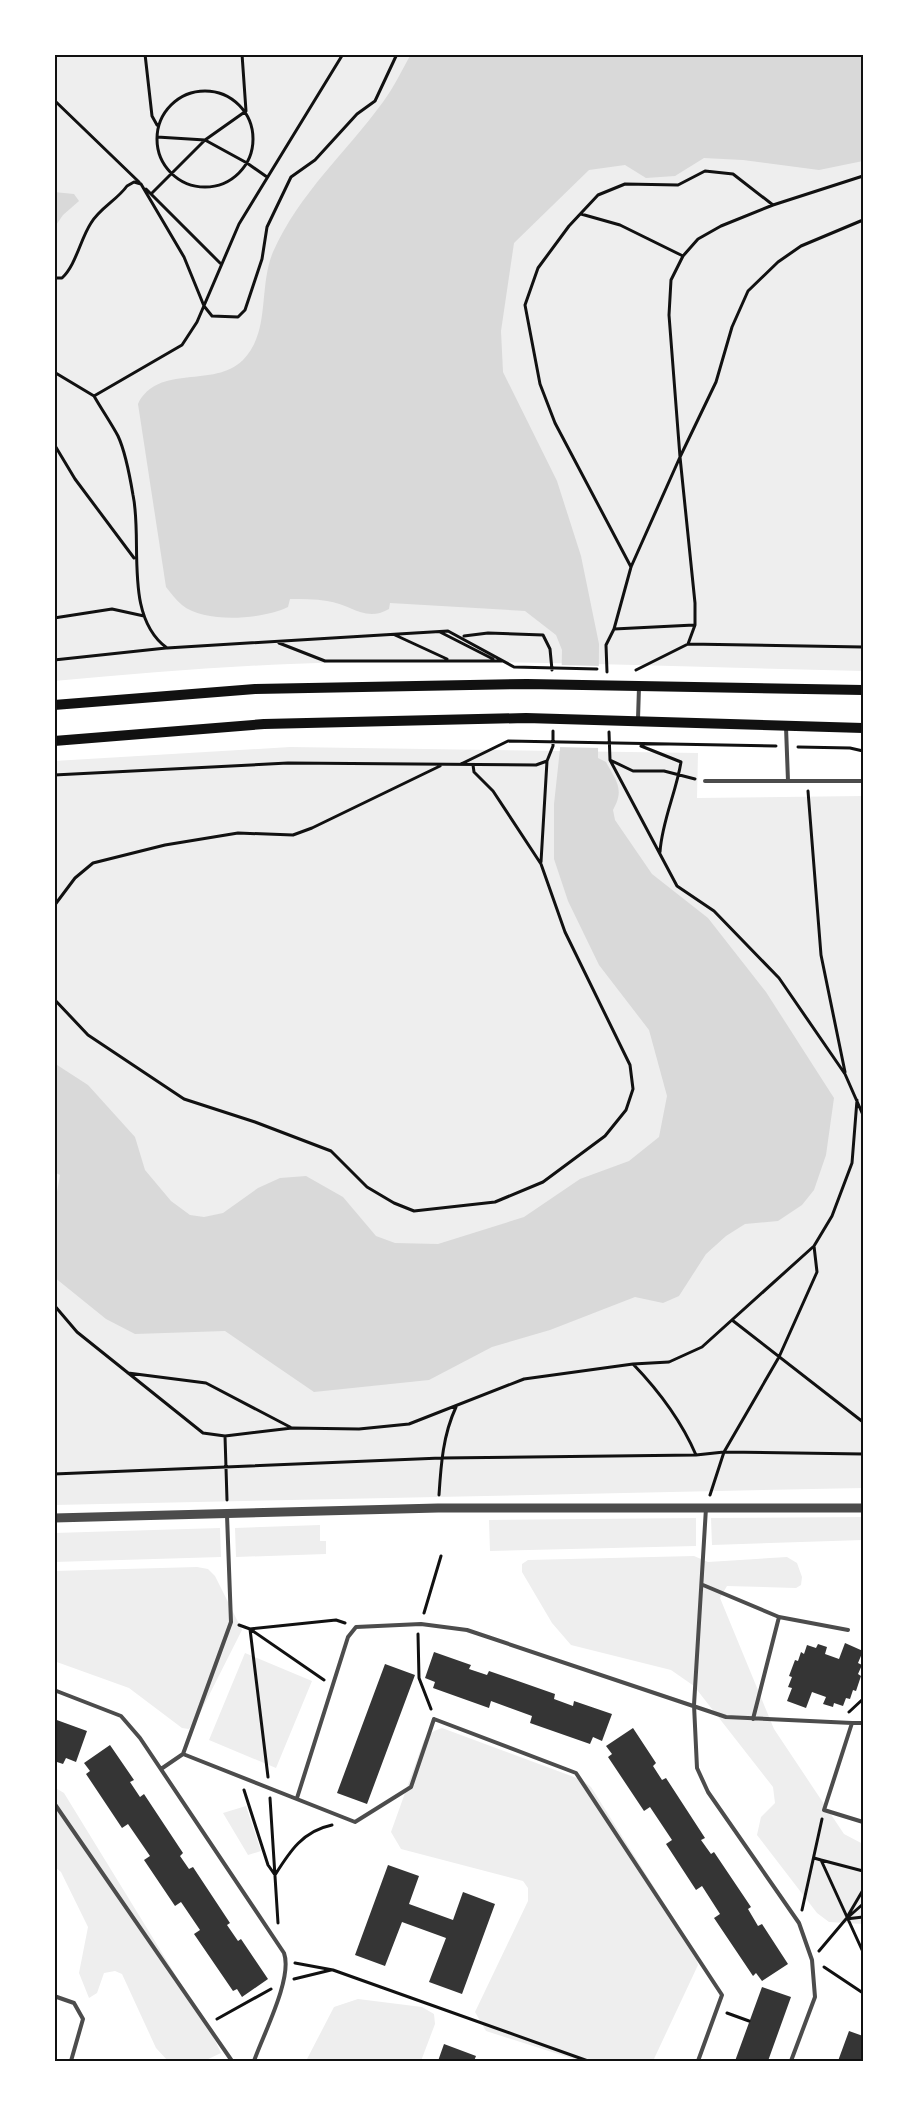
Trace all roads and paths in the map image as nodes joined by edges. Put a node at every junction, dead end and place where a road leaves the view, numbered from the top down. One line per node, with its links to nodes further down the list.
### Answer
1 (146, 54): 7 (path)
2 (243, 54): 6 (path)
3 (343, 54): 13 (path)
4 (397, 54): 22 (path)
5 (54, 100): 14 (path)
6 (246, 111): 7 (path); 9 (path); 10 (path)
7 (157, 125): 8 (path)
8 (157, 137): 9 (path); 11 (path)
9 (205, 140): 10 (path); 11 (path)
10 (247, 163): 11 (path); 13 (path)
11 (169, 173): 15 (path)
12 (863, 176): 16 (path)
13 (267, 177): 20 (path)
14 (141, 184): 15 (path); 21 (path); 22 (path)
15 (151, 194): 20 (path)
16 (773, 206): 17 (path); 19 (path)
17 (582, 214): 19 (path); 28 (path)
18 (863, 220): 26 (path)
19 (683, 256): 26 (path)
20 (220, 263): 22 (path)
21 (54, 278)
22 (204, 306): 24 (path)
23 (54, 372): 24 (path)
24 (94, 396): 27 (path)
25 (54, 444): 27 (path)
26 (680, 457): 28 (path); 31 (path)
27 (135, 560): 29 (path)
28 (631, 567): 32 (path)
29 (144, 616): 30 (path); 39 (path)
30 (54, 618)
31 (695, 625): 32 (path); 37 (path)
32 (614, 629): 47 (path)
33 (439, 631): 34 (path); 35 (path); 42 (path)
34 (393, 634): 36 (path); 41 (path)
35 (462, 636): 43 (path); 46 (path)
36 (276, 641): 39 (path); 41 (path)
37 (688, 644): 38 (path); 45 (path)
38 (863, 647)
39 (167, 648): 40 (path)
40 (54, 660)
41 (448, 660): 42 (path)
42 (494, 660): 43 (path)
43 (505, 661): 44 (path)
44 (615, 670)
45 (638, 670)
46 (552, 679)
47 (607, 680)
48 (639, 686): 49 (main road); 50 (main road); 51 (lane)
49 (863, 690)
50 (54, 705)
51 (638, 721): 54 (main road); 56 (main road)
52 (553, 724): 61 (path)
53 (609, 726): 60 (path)
54 (786, 726): 55 (main road); 58 (lane)
55 (863, 728)
56 (54, 741)
57 (636, 744): 58 (path); 63 (path); 66 (path)
58 (788, 747): 59 (path); 68 (lane)
59 (863, 751)
60 (610, 760): 66 (path); 71 (path)
61 (547, 761): 64 (path); 72 (path)
62 (442, 765): 63 (path); 65 (path); 73 (path)
63 (460, 765): 64 (path)
64 (473, 765): 72 (path)
65 (54, 775)
66 (679, 775): 67 (path); 71 (path)
67 (705, 781): 68 (lane)
68 (788, 781): 69 (lane)
69 (807, 781): 70 (lane); 75 (path)
70 (863, 782)
71 (660, 853): 75 (path)
72 (541, 864): 74 (path)
73 (54, 906)
74 (54, 999)
75 (845, 1074): 76 (path)
76 (857, 1100): 77 (path); 78 (path)
77 (863, 1115)
78 (814, 1246): 80 (path); 81 (path)
79 (54, 1305): 83 (path)
80 (732, 1320): 81 (path); 82 (path)
81 (779, 1357): 85 (path); 88 (path)
82 (633, 1364): 84 (path); 90 (path)
83 (126, 1372): 86 (path); 87 (path)
84 (456, 1407): 86 (path); 91 (path)
85 (863, 1422)
86 (292, 1428): 87 (path)
87 (225, 1436): 92 (path)
88 (724, 1452): 89 (path); 90 (path); 94 (path)
89 (863, 1454)
90 (696, 1455): 91 (path)
91 (441, 1458): 92 (path); 95 (path)
92 (227, 1466): 93 (path); 97 (path)
93 (54, 1474)
94 (706, 1507): 95 (street); 96 (street); 100 (lane)
95 (438, 1508): 97 (street)
96 (863, 1508)
97 (227, 1513): 98 (street); 102 (lane)
98 (54, 1518)
99 (441, 1556): 103 (path)
100 (703, 1585): 101 (lane); 109 (lane)
101 (779, 1617): 106 (lane); 111 (lane)
102 (231, 1622): 105 (path); 114 (lane)
103 (421, 1624): 104 (lane); 109 (lane); 110 (path)
104 (356, 1627): 105 (path); 107 (lane)
105 (250, 1629): 107 (path); 117 (path)
106 (848, 1630)
107 (333, 1686): 118 (lane)
108 (54, 1690): 115 (lane)
109 (694, 1705): 111 (lane); 131 (lane)
110 (434, 1719): 121 (lane); 138 (lane)
111 (753, 1719): 112 (lane)
112 (852, 1723): 113 (lane); 120 (lane)
113 (863, 1723)
114 (183, 1754): 115 (lane); 116 (lane)
115 (161, 1769): 132 (lane)
116 (240, 1777): 117 (lane); 126 (path)
117 (269, 1787): 118 (lane); 126 (path)
118 (297, 1798): 121 (lane)
119 (54, 1803): 141 (lane)
120 (824, 1810): 122 (lane); 123 (path)
121 (355, 1822): 126 (path)
122 (863, 1822)
123 (814, 1857): 124 (path); 131 (path)
124 (821, 1860): 125 (path); 130 (path)
125 (863, 1871)
126 (275, 1875): 132 (path)
127 (863, 1890): 130 (path)
128 (863, 1904): 130 (path)
129 (863, 1917): 130 (path)
130 (846, 1919): 133 (path); 134 (path)
131 (800, 1923): 134 (lane)
132 (279, 1943): 135 (lane)
133 (863, 1952)
134 (812, 1959): 136 (path); 145 (lane)
135 (287, 1961): 142 (lane); 143 (path)
136 (863, 1993)
137 (54, 1996): 140 (lane)
138 (717, 2009): 139 (path); 144 (lane)
139 (749, 2021)
140 (71, 2061)
141 (232, 2061)
142 (254, 2061)
143 (588, 2061)
144 (698, 2061)
145 (791, 2061)

